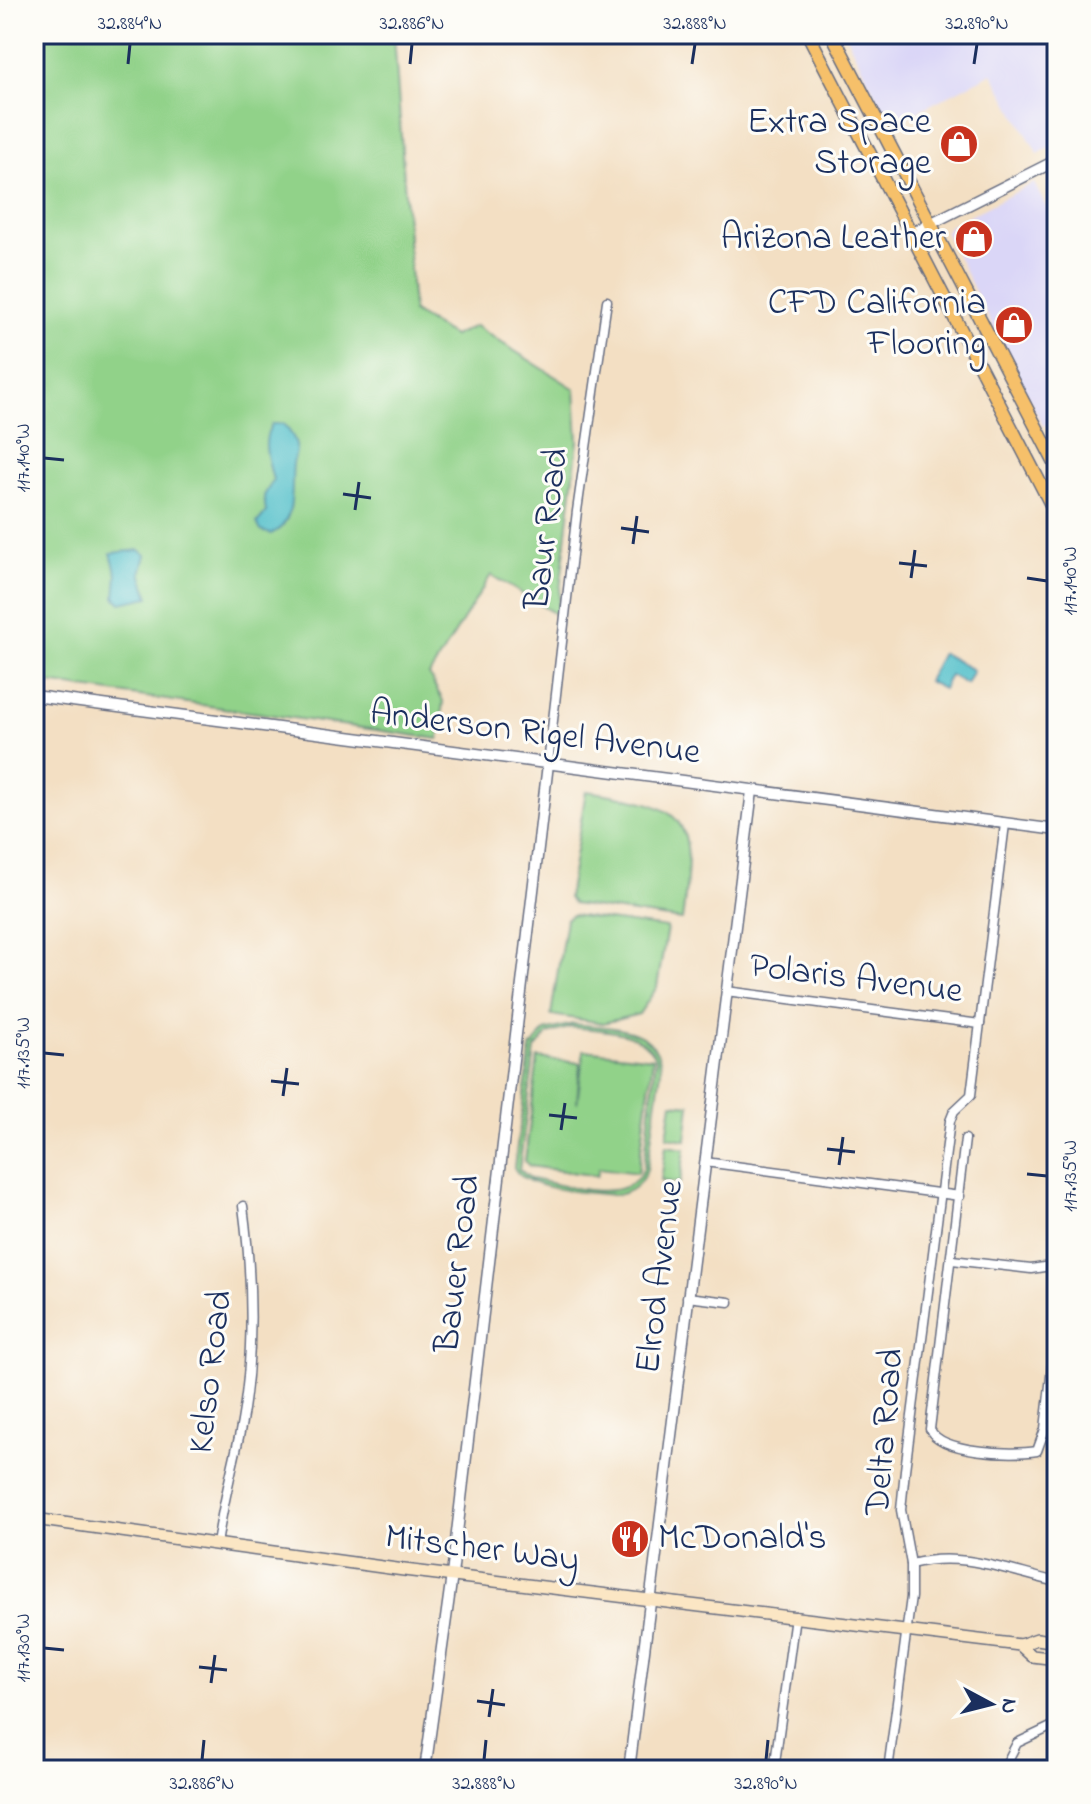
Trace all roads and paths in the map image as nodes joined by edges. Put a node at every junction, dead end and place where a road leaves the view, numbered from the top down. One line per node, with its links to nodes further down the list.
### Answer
1 (808, 34): 5 (main road)
2 (832, 34): 4 (main road)
3 (1057, 160): 4 (street)
4 (932, 223): 5 (street); 7 (main road)
5 (912, 233): 8 (main road)
6 (607, 301): 10 (street, Baur Road)
7 (1057, 467)
8 (1057, 516)
9 (34, 696): 10 (street, Anderson Rigel Avenue)
10 (548, 764): 11 (street, Anderson Rigel Avenue); 30 (street, Bauer Road)
11 (752, 791): 12 (street, Anderson Rigel Avenue); 14 (street, Elrod Avenue)
12 (1005, 824): 13 (street, Anderson Rigel Avenue); 15 (street)
13 (1057, 830)
14 (726, 991): 15 (street, Polaris Avenue); 17 (street, Elrod Avenue)
15 (980, 1024): 18 (street, Delta Road)
16 (965, 1139): 19 (street, Delta Road)
17 (705, 1162): 18 (street); 24 (street, Elrod Avenue)
18 (940, 1193): 19 (street); 29 (street, Delta Road)
19 (960, 1196): 21 (street, Delta Road)
20 (243, 1206): 28 (street, Kelso Road)
21 (952, 1260): 22 (street); 26 (street, Delta Road)
22 (1055, 1266): 23 (street)
23 (1057, 1278)
24 (687, 1297): 25 (street); 32 (street, Elrod Avenue)
25 (729, 1302)
26 (1057, 1323)
27 (34, 1519): 28 (main road, Mitscher Way)
28 (217, 1545): 30 (main road, Mitscher Way)
29 (911, 1564): 31 (street); 34 (street, Delta Road)
30 (452, 1575): 32 (main road, Mitscher Way); 39 (street, Bauer Road)
31 (1057, 1582)
32 (649, 1599): 33 (main road, Mitscher Way); 40 (street, Elrod Avenue)
33 (795, 1616): 34 (main road, Mitscher Way); 41 (street)
34 (906, 1630): 36 (main road, Mitscher Way); 42 (street, Delta Road)
35 (1057, 1642): 36 (main road, Mitscher Way)
36 (1020, 1645): 37 (main road, Mitscher Way)
37 (1057, 1659)
38 (1057, 1724): 43 (street)
39 (425, 1770)
40 (629, 1770)
41 (774, 1770)
42 (888, 1770)
43 (1003, 1770)

